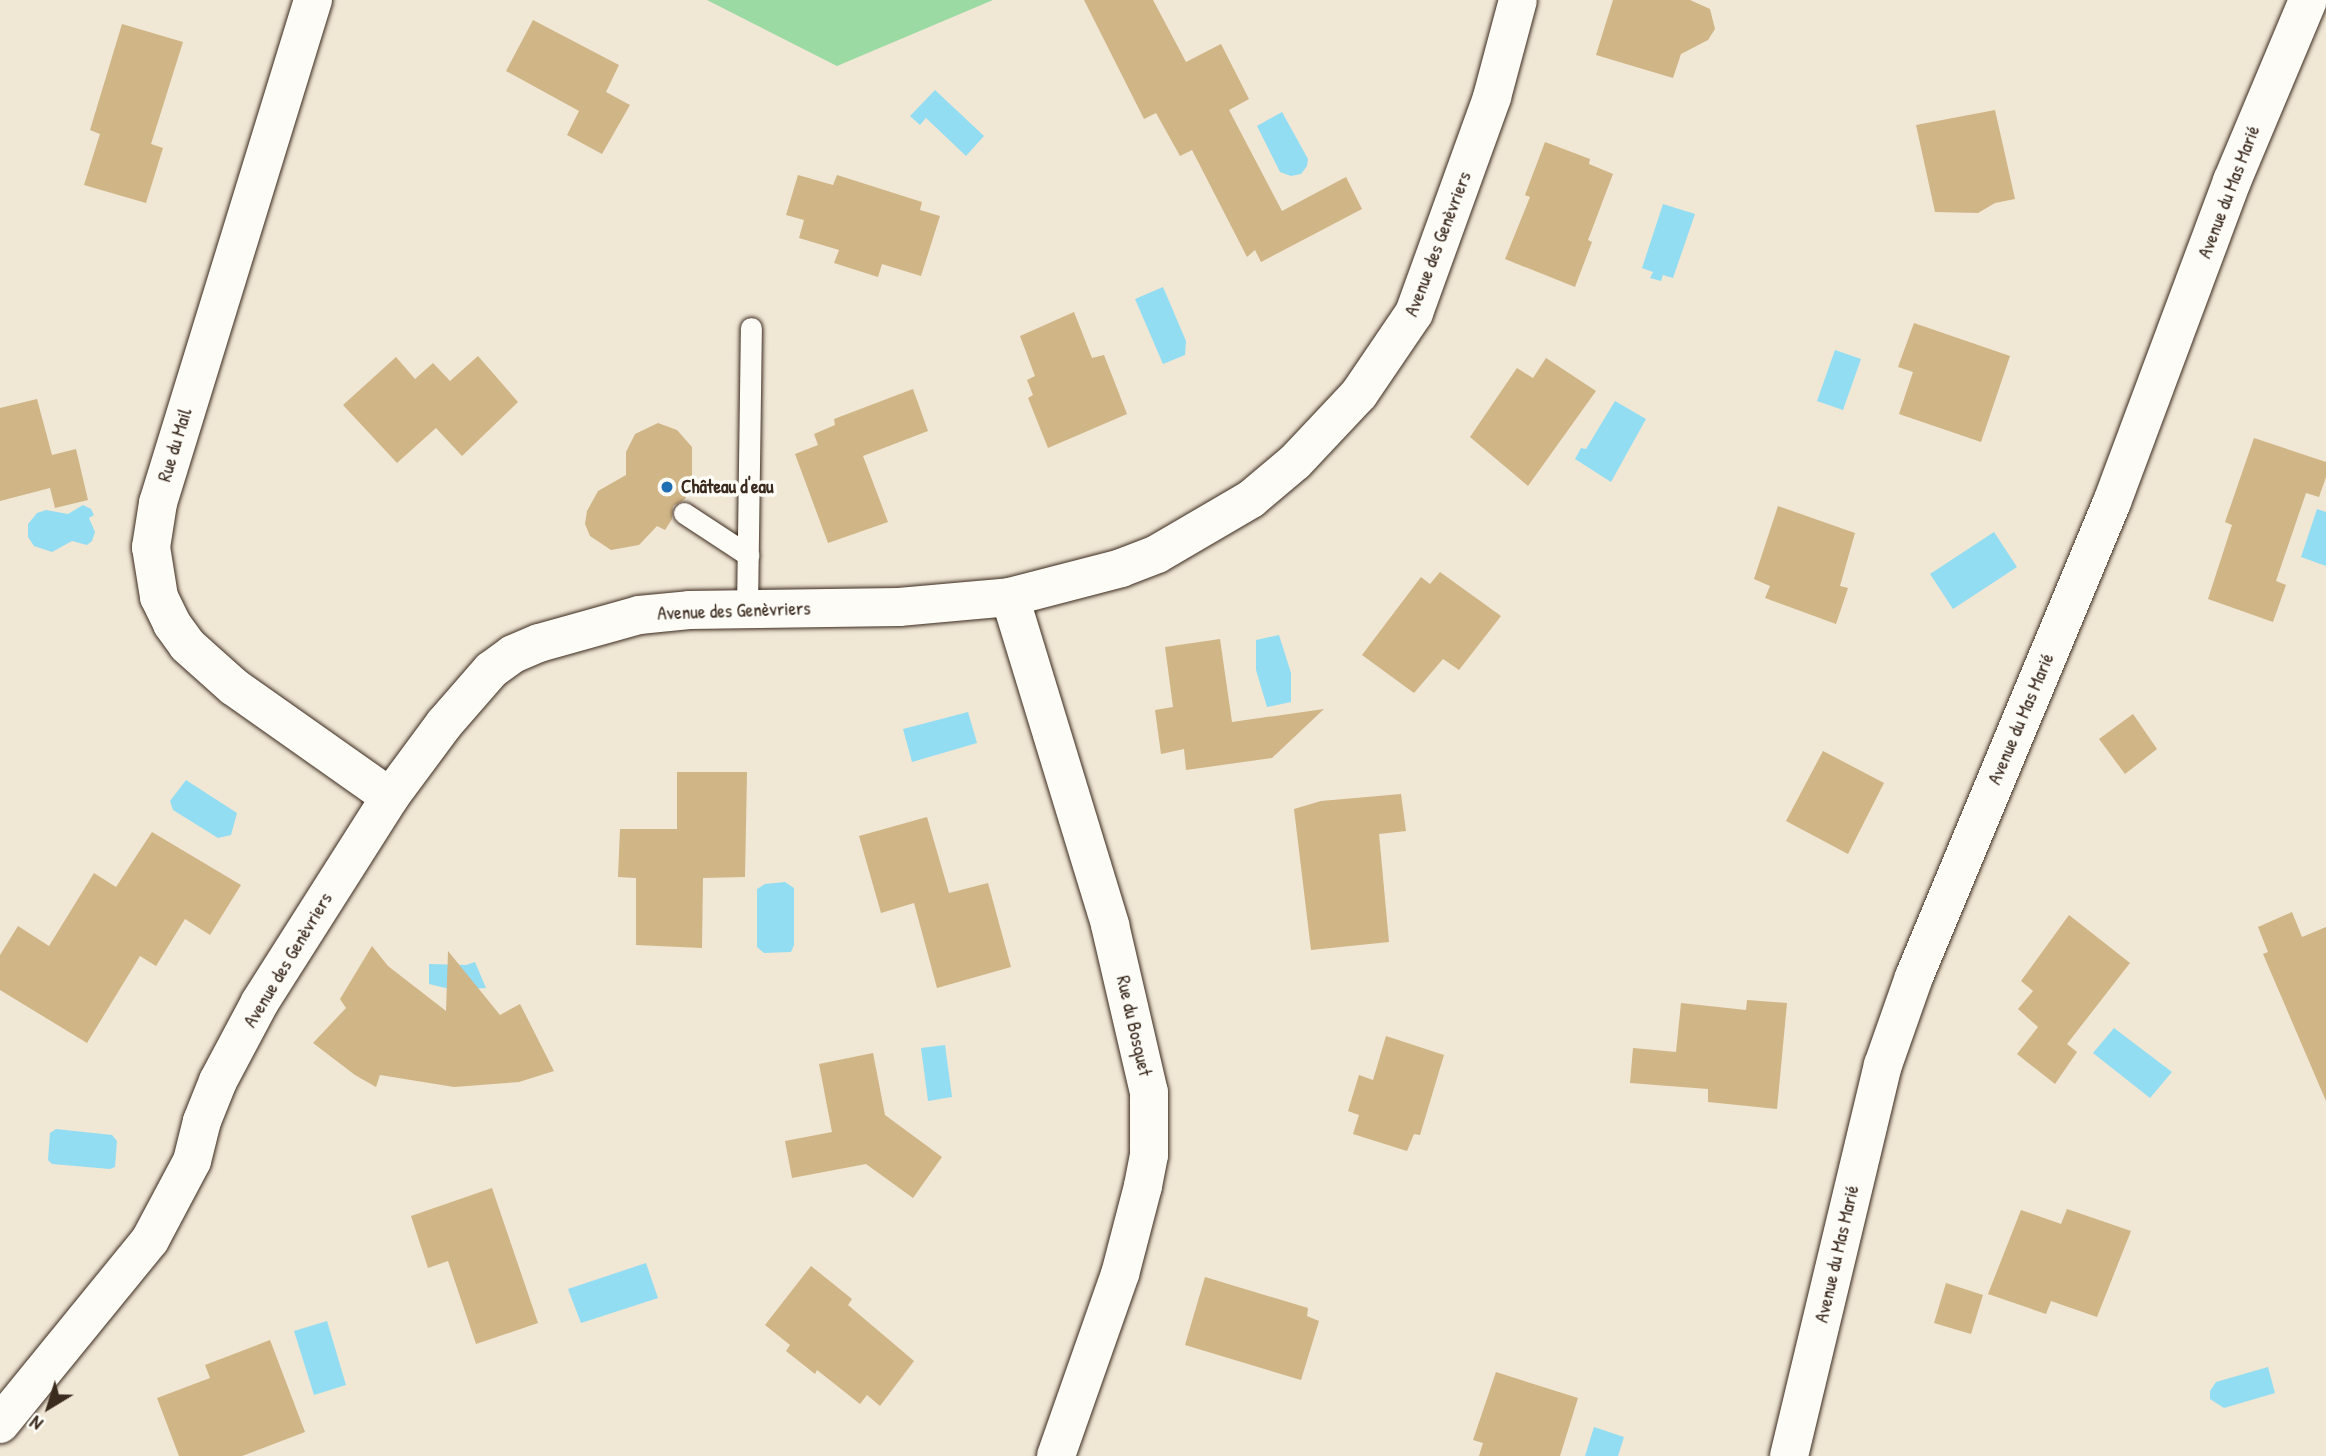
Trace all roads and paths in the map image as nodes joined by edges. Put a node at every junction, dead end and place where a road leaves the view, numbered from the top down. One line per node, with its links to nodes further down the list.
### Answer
1 (313, 0): 9 (street, Rue du Mail)
2 (1518, 0): 7 (street, Avenue des Genèvriers)
3 (2308, 0): 12 (street, Avenue du Mas Marié)
4 (751, 328): 6 (lane)
5 (684, 513): 6 (lane)
6 (748, 555): 8 (lane)
7 (1010, 597): 8 (street, Avenue des Genèvriers); 11 (street, Rue du Bosquet)
8 (747, 608): 9 (street, Avenue des Genèvriers)
9 (390, 797): 10 (street, Avenue des Genèvriers)
10 (0, 1424)
11 (1056, 1456)
12 (1789, 1456)

